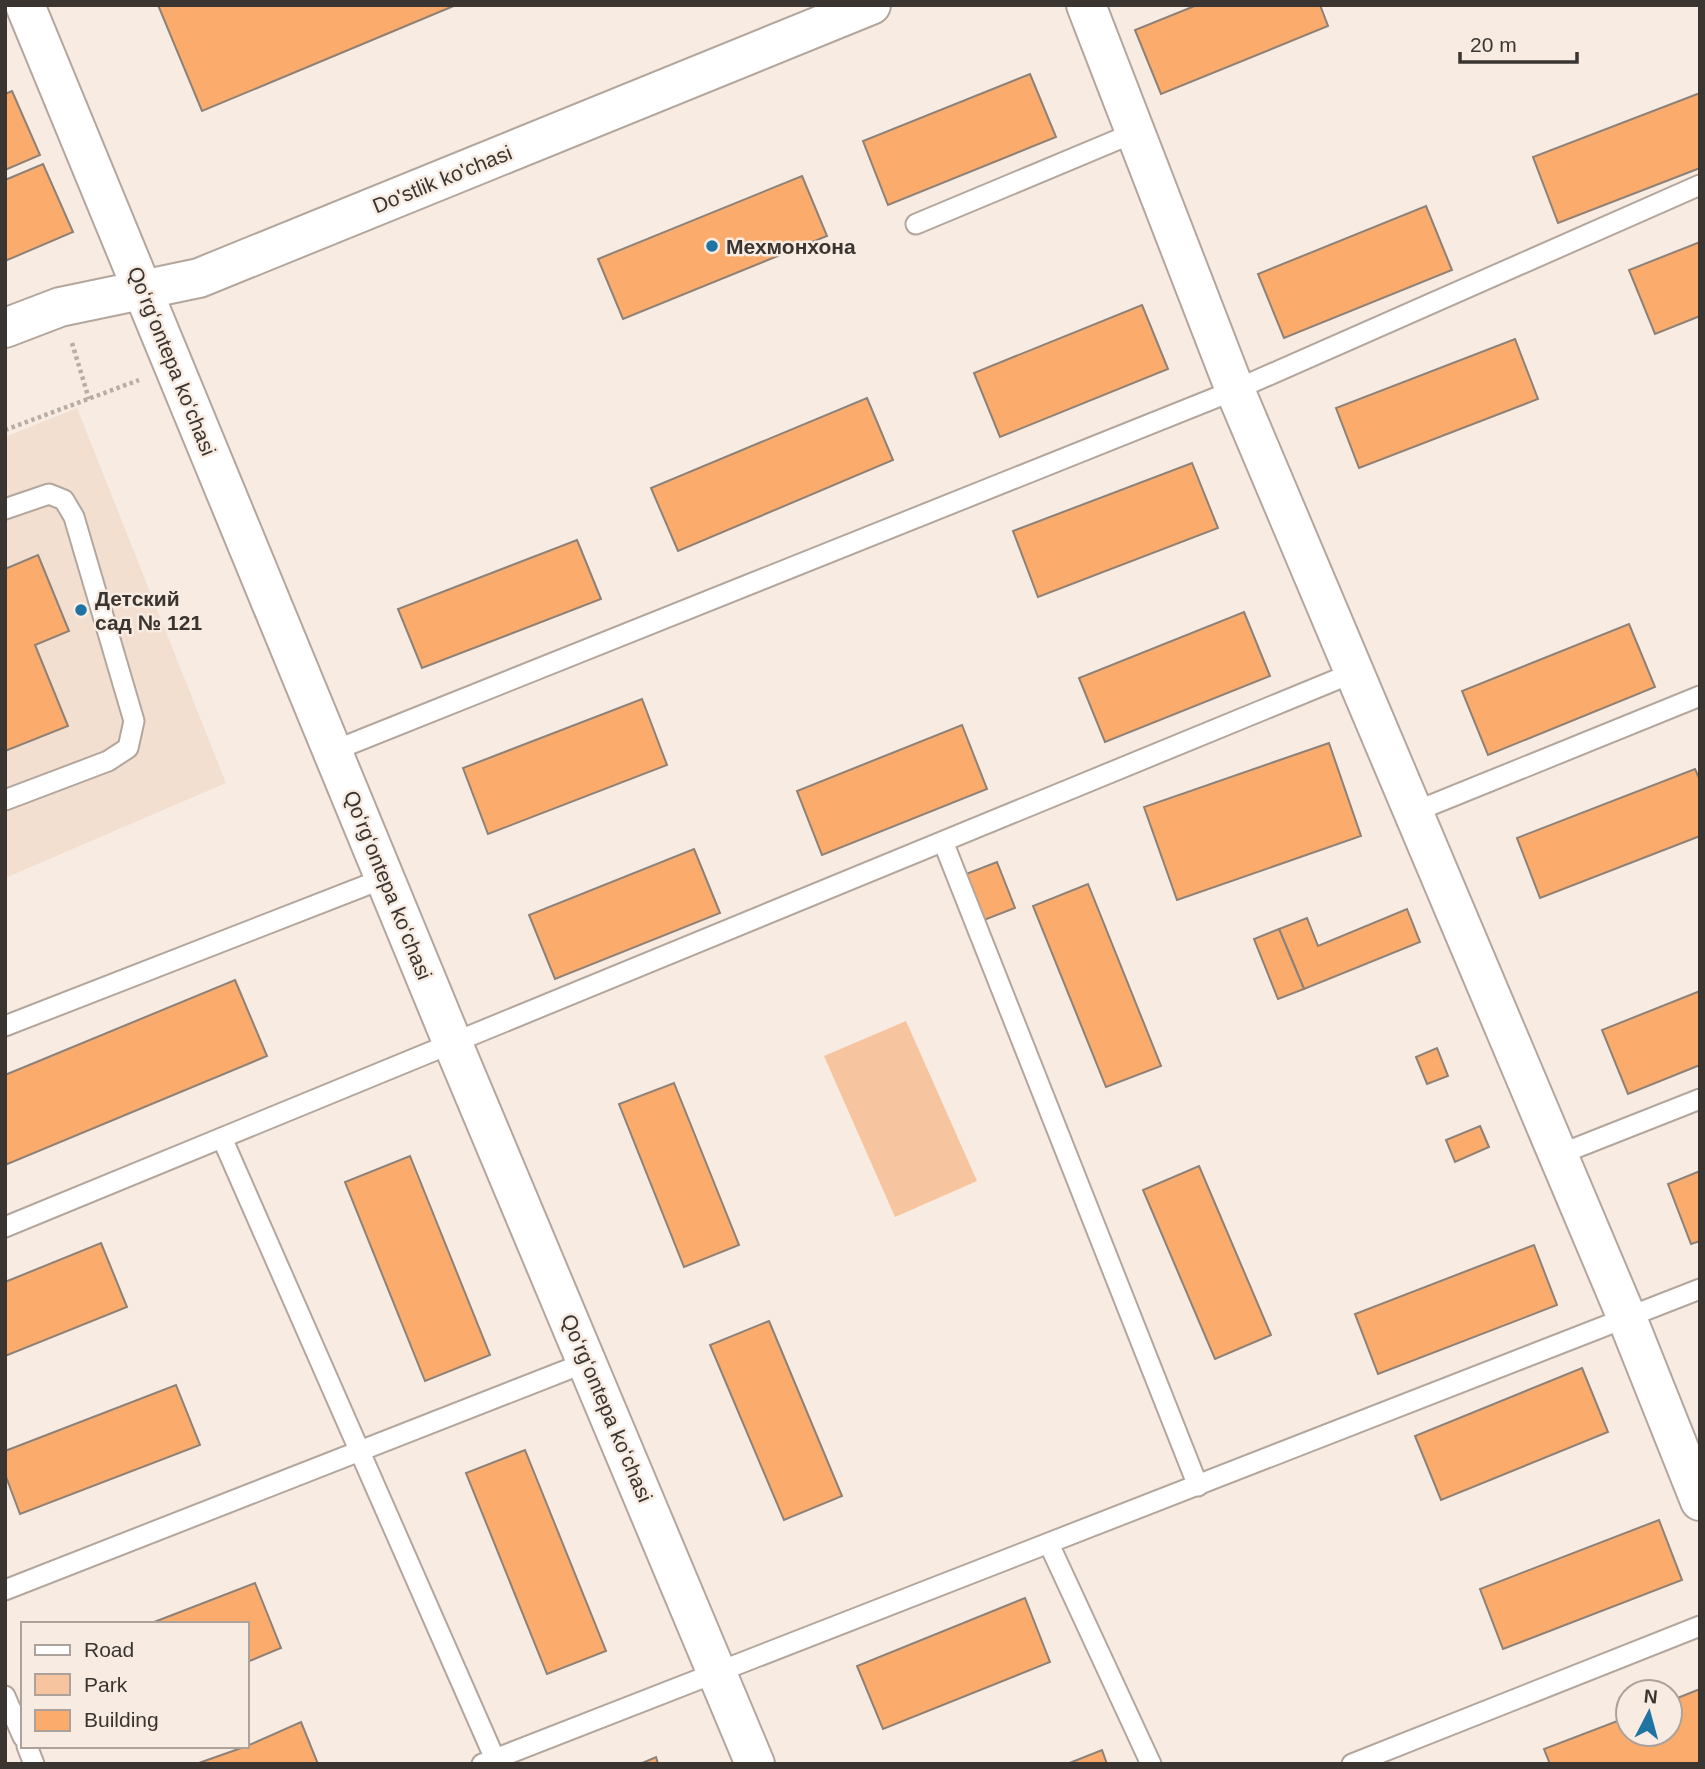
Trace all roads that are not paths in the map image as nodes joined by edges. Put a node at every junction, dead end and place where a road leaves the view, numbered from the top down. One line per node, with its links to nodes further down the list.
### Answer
1 (25, 5): 7 (street, Qoʻrgʻontepa koʻchasi)
2 (871, 5): 7 (street, Do'stlik ko'chasi)
3 (1086, 5): 4 (street)
4 (1136, 132): 6 (lane); 9 (street)
5 (1700, 185): 9 (lane)
6 (916, 224)
7 (144, 289): 8 (street, Do'stlik ko'chasi); 13 (street, Qoʻrgʻontepa koʻchasi)
8 (5, 328)
9 (1235, 390): 11 (street); 13 (lane)
10 (5, 509): 14 (lane)
11 (1355, 672): 15 (street); 16 (lane)
12 (1700, 696): 15 (lane)
13 (333, 751): 17 (street, Qoʻrgʻontepa koʻchasi)
14 (5, 800)
15 (1414, 812): 22 (street)
16 (944, 844): 19 (lane); 28 (lane)
17 (385, 878): 18 (lane); 19 (street, Qoʻrgʻontepa koʻchasi)
18 (5, 1026)
19 (453, 1044): 21 (lane); 26 (street, Qoʻrgʻontepa koʻchasi)
20 (1700, 1099): 22 (lane)
21 (222, 1138): 23 (lane); 27 (lane)
22 (1558, 1155): 25 (street)
23 (5, 1227)
24 (1700, 1289): 25 (lane)
25 (1627, 1318): 28 (lane); 29 (street)
26 (587, 1362): 27 (lane); 33 (street, Qoʻrgʻontepa koʻchasi)
27 (360, 1450): 31 (lane); 36 (lane)
28 (1198, 1486): 30 (lane)
29 (1700, 1501)
30 (1049, 1544): 33 (lane); 38 (lane)
31 (5, 1590)
32 (1700, 1626): 39 (lane)
33 (718, 1673): 36 (lane); 37 (street, Qoʻrgʻontepa koʻchasi)
34 (5, 1696): 35 (lane)
35 (21, 1732)
36 (488, 1761)
37 (755, 1764)
38 (1151, 1764)
39 (1352, 1764)

